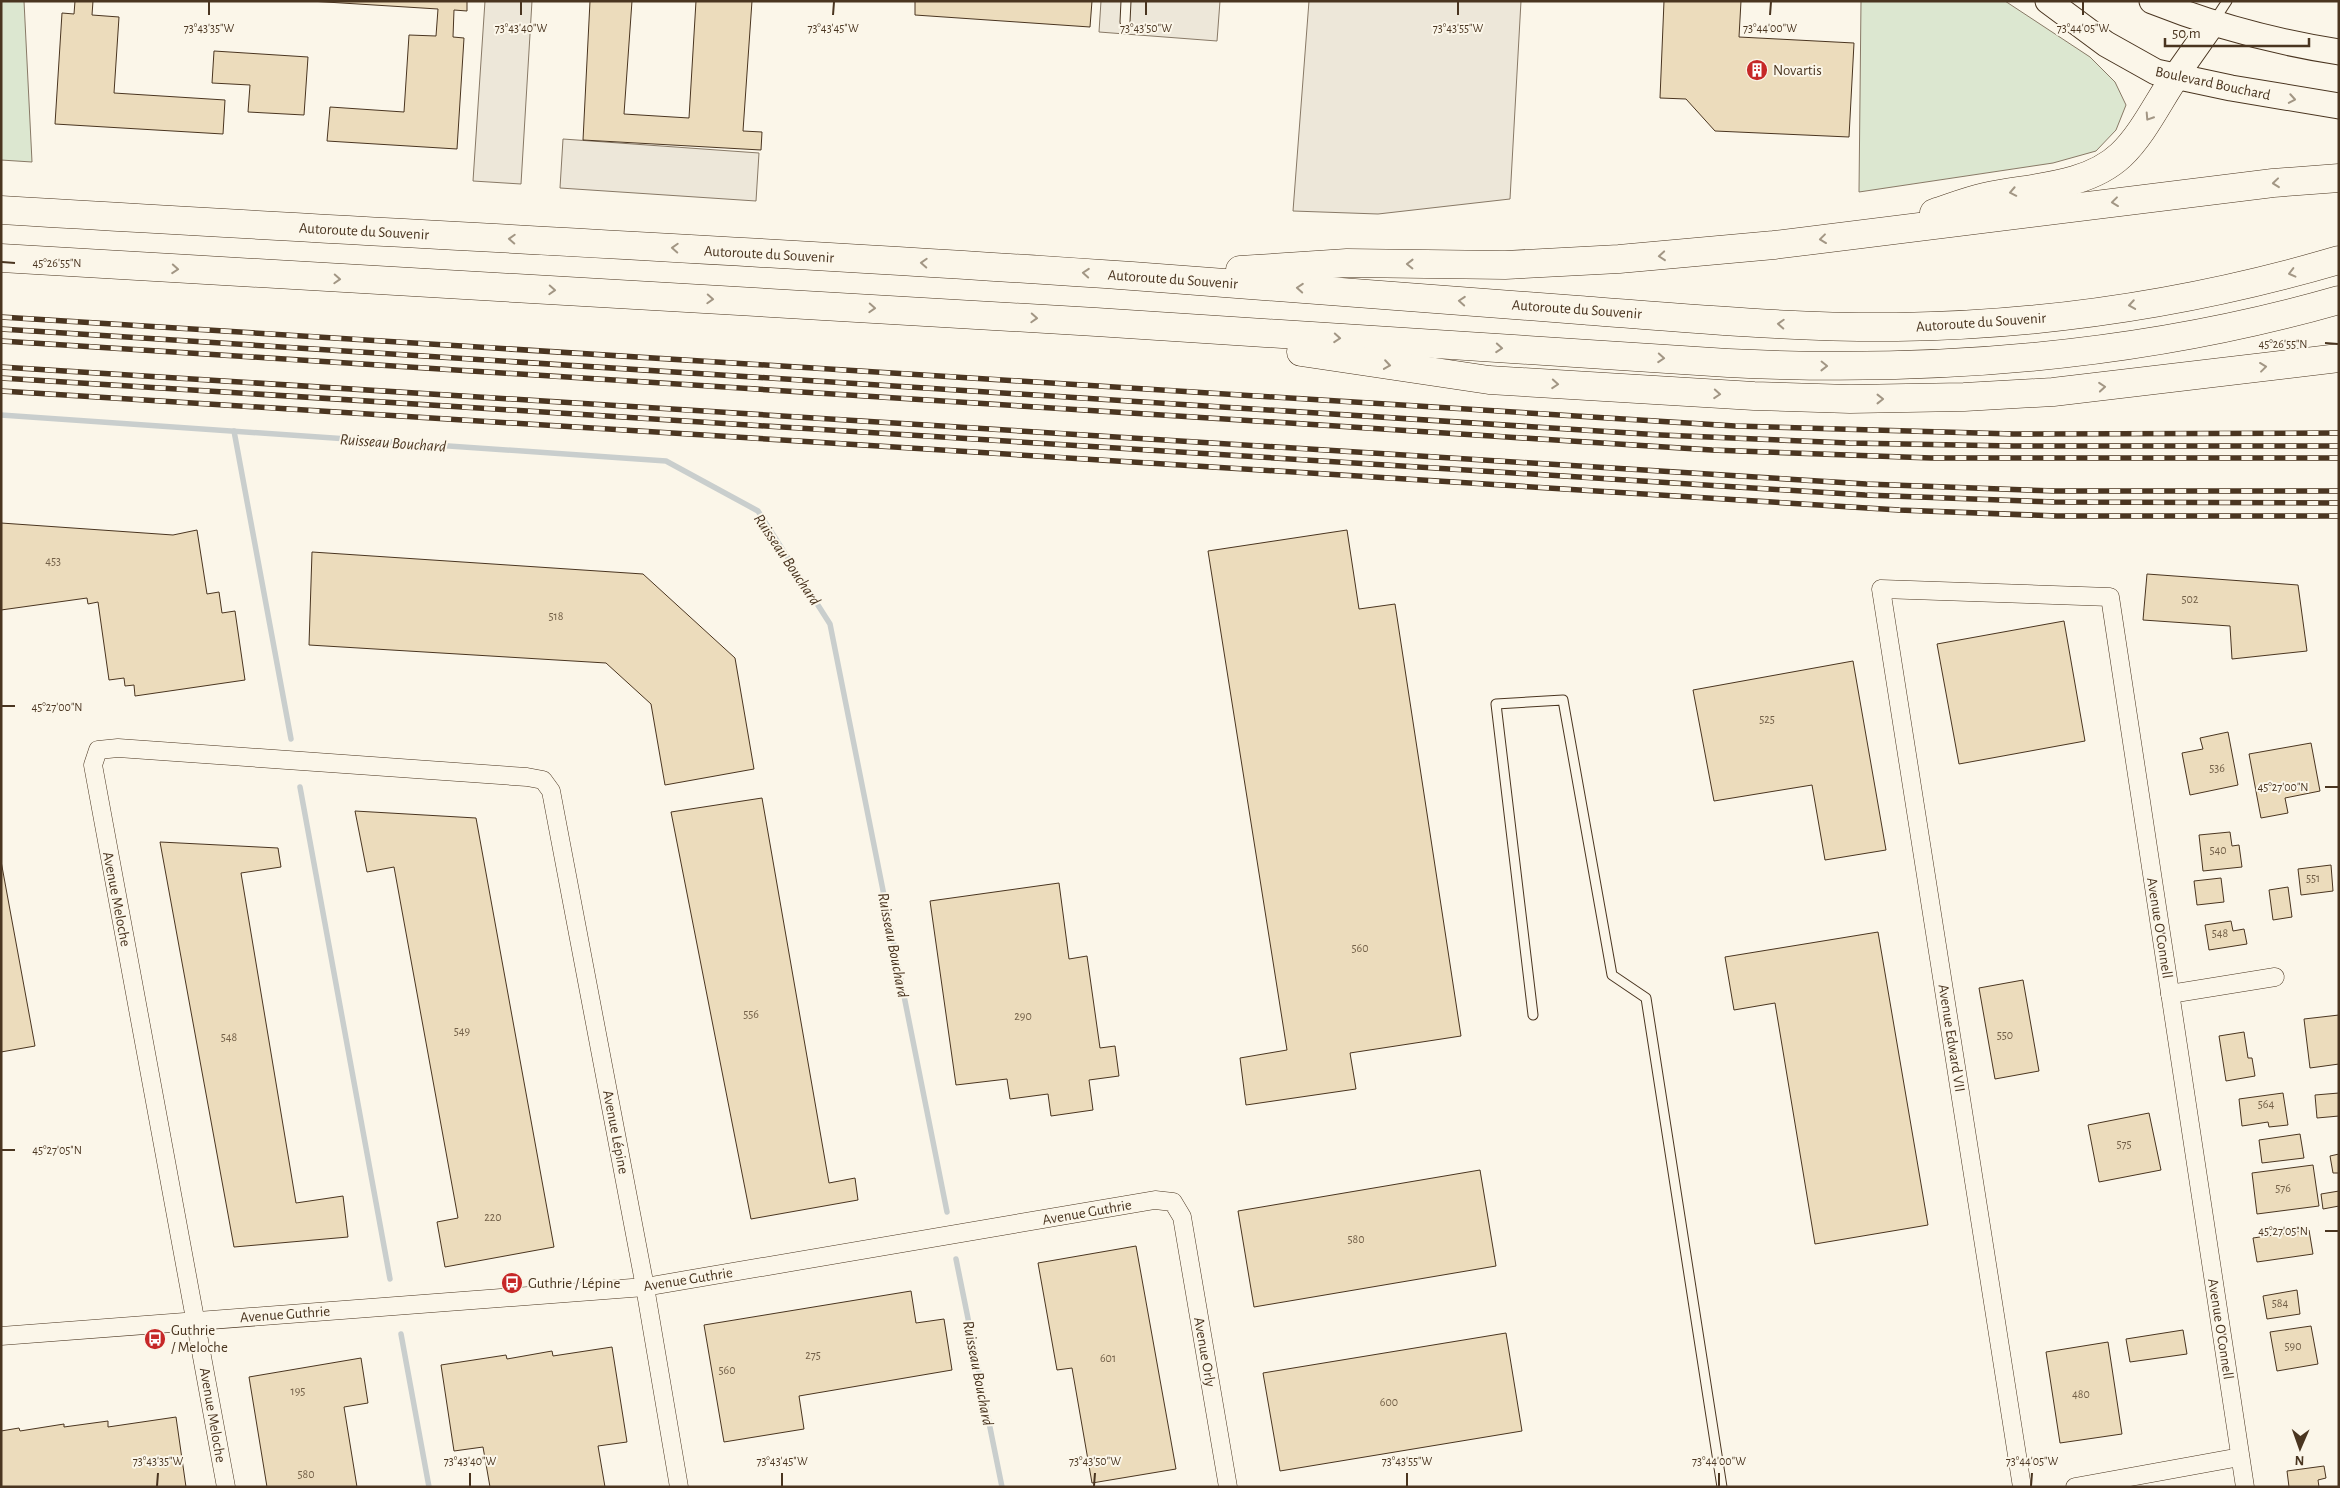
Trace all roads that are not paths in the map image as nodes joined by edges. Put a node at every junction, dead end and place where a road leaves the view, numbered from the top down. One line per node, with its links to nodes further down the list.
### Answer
1 (1126, 1): 5 (lane)
2 (2048, 1): 8 (main road, Boulevard Bouchard)
3 (2152, 1): 6 (main road)
4 (2226, 1): 6 (lane)
5 (1124, 22)
6 (2213, 23): 7 (main road); 8 (main road)
7 (2339, 52)
8 (2175, 77): 9 (main road, Boulevard Bouchard, one-way to 9); 12 (highway, one-way to 12)
9 (2339, 106)
10 (2332, 178): 12 (highway, one-way to 12)
11 (1, 210): 15 (highway, Autoroute du Souvenir, one-way to 11)
12 (1872, 232): 15 (highway, one-way to 15)
13 (1, 258): 17 (highway, one-way to 17)
14 (2339, 260): 15 (highway, Autoroute du Souvenir, one-way to 15)
15 (1135, 276)
16 (2339, 300): 17 (highway, one-way to 16)
17 (1096, 322): 18 (highway, one-way to 18)
18 (2339, 358)
19 (1881, 589): 22 (street, Avenue O'Connell); 33 (street, Avenue Edward VII)
20 (543, 780): 25 (street, Avenue Lépine); 26 (street, Avenue Meloche)
21 (2275, 978): 22 (street)
22 (2170, 994): 28 (street, Avenue O'Connell)
23 (1533, 1015): 32 (lane)
24 (1182, 1217): 25 (street, Avenue Guthrie); 31 (street, Avenue Orly)
25 (645, 1287): 26 (street, Avenue Guthrie); 30 (street, Avenue Lépine)
26 (196, 1321): 27 (street, Avenue Guthrie); 29 (street, Avenue Meloche)
27 (1, 1336)
28 (2240, 1457): 34 (street); 35 (street, Avenue O'Connell)
29 (226, 1487)
30 (679, 1487)
31 (1228, 1487)
32 (1722, 1487)
33 (2022, 1487)
34 (2075, 1487)
35 (2245, 1487)

